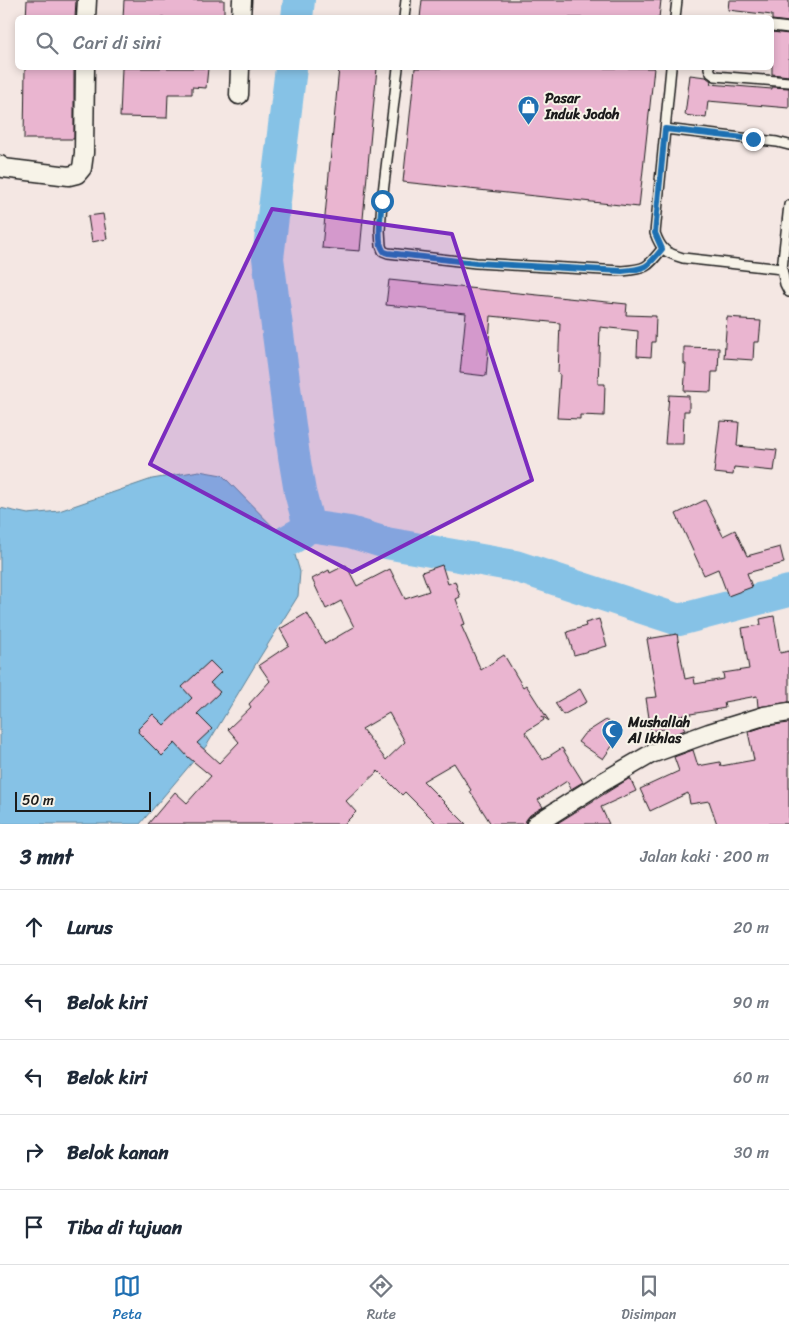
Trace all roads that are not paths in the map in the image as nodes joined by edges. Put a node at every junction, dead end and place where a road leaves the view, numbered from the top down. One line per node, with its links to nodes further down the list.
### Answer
1 (87, 0): 5 (street)
2 (242, 0): 6 (street)
3 (406, 0): 7 (lane)
4 (677, 0): 8 (lane)
5 (86, 15)
6 (241, 15)
7 (404, 15)
8 (675, 15)
9 (774, 26): 10 (lane)
10 (789, 28)
11 (85, 70): 20 (street)
12 (240, 70): 17 (street)
13 (398, 70): 22 (lane)
14 (670, 70): 18 (lane)
15 (710, 70): 16 (lane)
16 (789, 82)
17 (239, 95)
18 (665, 129): 19 (lane); 22 (lane)
19 (789, 145)
20 (0, 165)
21 (789, 204): 23 (lane)
22 (662, 249): 23 (lane)
23 (782, 269): 24 (lane)
24 (789, 292)
25 (789, 712): 26 (street)
26 (536, 824)

